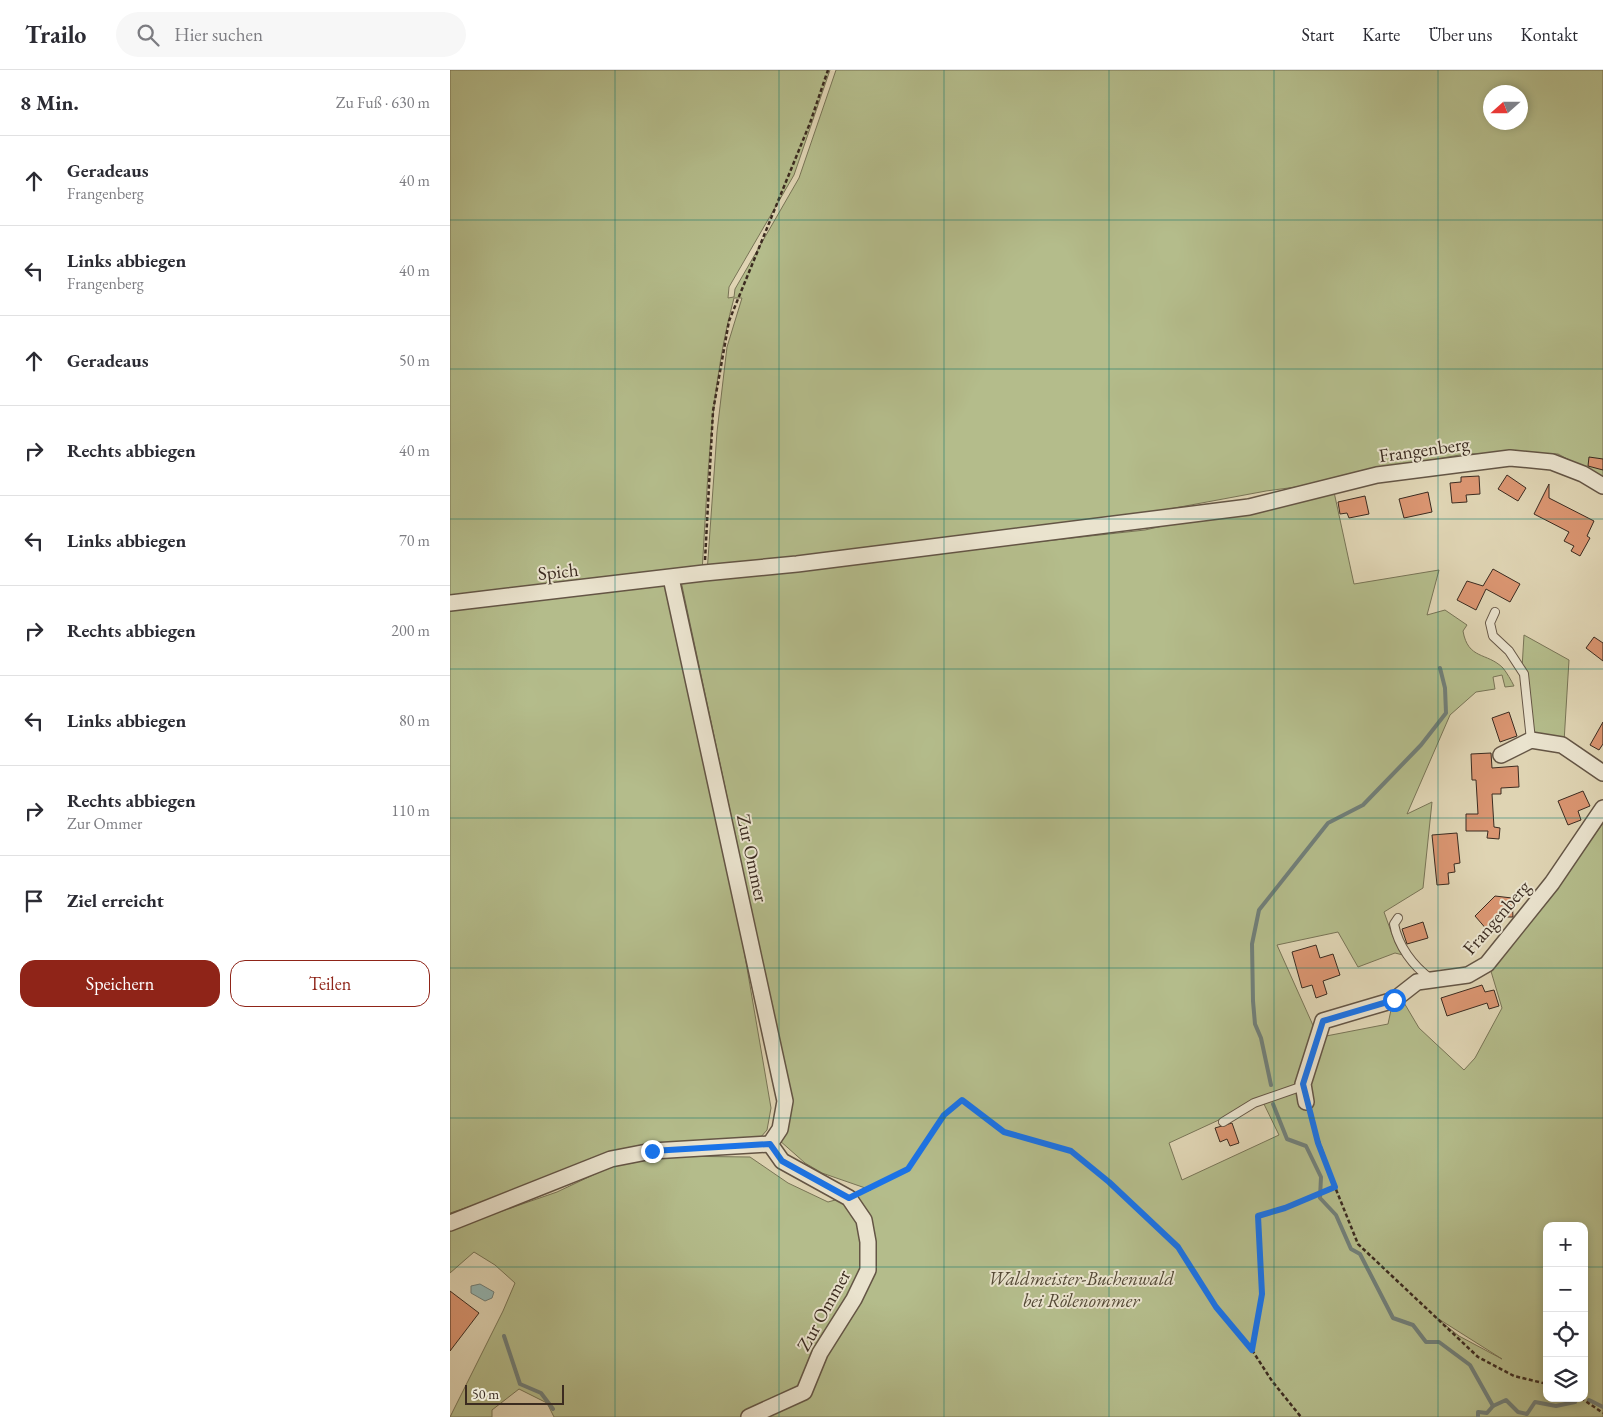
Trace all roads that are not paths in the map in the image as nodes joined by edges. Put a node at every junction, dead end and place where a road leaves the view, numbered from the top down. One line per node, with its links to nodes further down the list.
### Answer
1 (1603, 486): 2 (street, Frangenberg)
2 (704, 572): 3 (street, Spich)
3 (671, 578): 4 (street, Spich); 15 (street, Zur Ommer)
4 (450, 603)
5 (1496, 612): 6 (lane)
6 (1531, 740): 7 (street); 8 (street)
7 (1501, 755)
8 (1603, 773)
9 (1603, 808): 11 (street, Frangenberg)
10 (1398, 918): 11 (lane)
11 (1432, 980): 12 (street, Frangenberg)
12 (1303, 1086): 13 (street, Frangenberg); 14 (lane)
13 (1306, 1102)
14 (1223, 1122)
15 (770, 1144): 16 (street); 17 (street, Zur Ommer)
16 (450, 1223)
17 (750, 1417)

